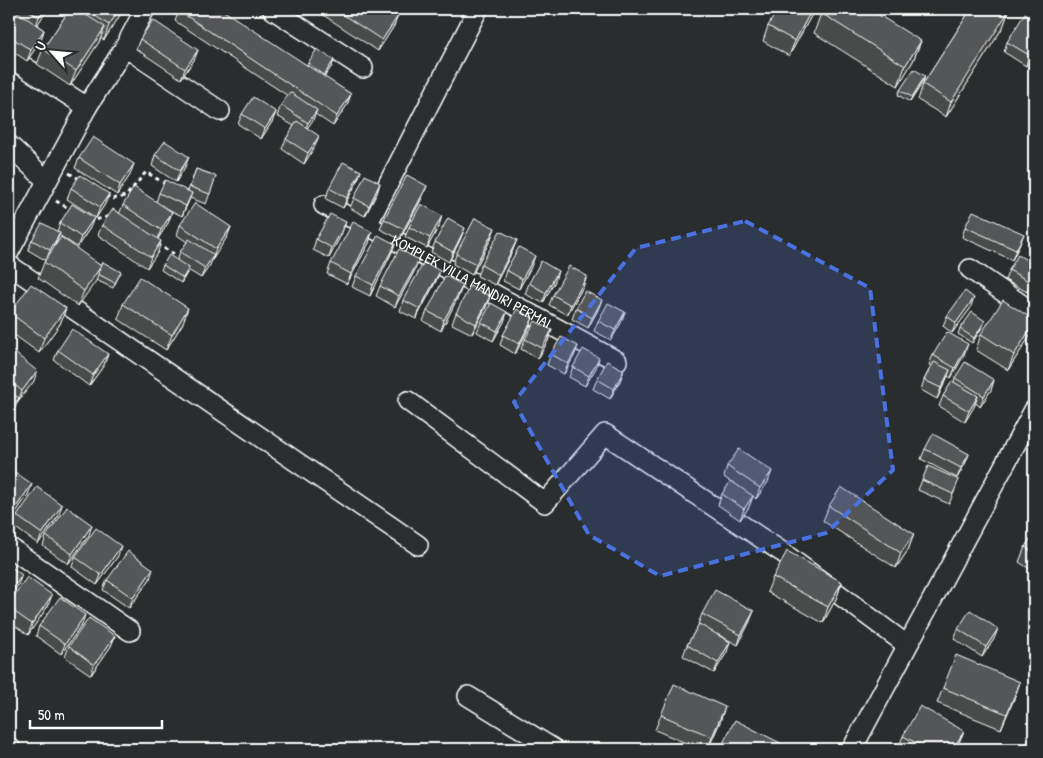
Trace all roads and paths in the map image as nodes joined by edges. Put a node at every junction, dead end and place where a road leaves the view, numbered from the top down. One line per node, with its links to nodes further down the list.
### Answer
1 (145, 9): 4 (street)
2 (272, 9): 6 (street)
3 (478, 9): 19 (street)
4 (125, 47): 7 (street); 8 (street)
5 (9, 56): 7 (street)
6 (363, 68)
7 (88, 107): 10 (street)
8 (220, 111)
9 (9, 145): 12 (street)
10 (56, 165): 11 (path); 12 (street)
11 (88, 184)
12 (44, 187): 16 (path); 21 (street)
13 (174, 189): 14 (path)
14 (104, 194)
15 (324, 205): 19 (street, KOMPLEK VILLA MANDIRI PERMAI)
16 (74, 212)
17 (82, 216): 18 (path)
18 (112, 216)
19 (367, 225): 26 (street, KOMPLEK VILLA MANDIRI PERMAI)
20 (151, 240): 22 (path)
21 (9, 252)
22 (174, 254)
23 (9, 265): 29 (street)
24 (970, 269): 25 (street)
25 (1034, 314)
26 (617, 361)
27 (408, 401): 32 (street)
28 (1034, 410): 32 (street)
29 (418, 545)
30 (9, 547): 31 (street)
31 (130, 631)
32 (907, 645): 35 (street)
33 (468, 696): 34 (street)
34 (554, 749)
35 (852, 749)

